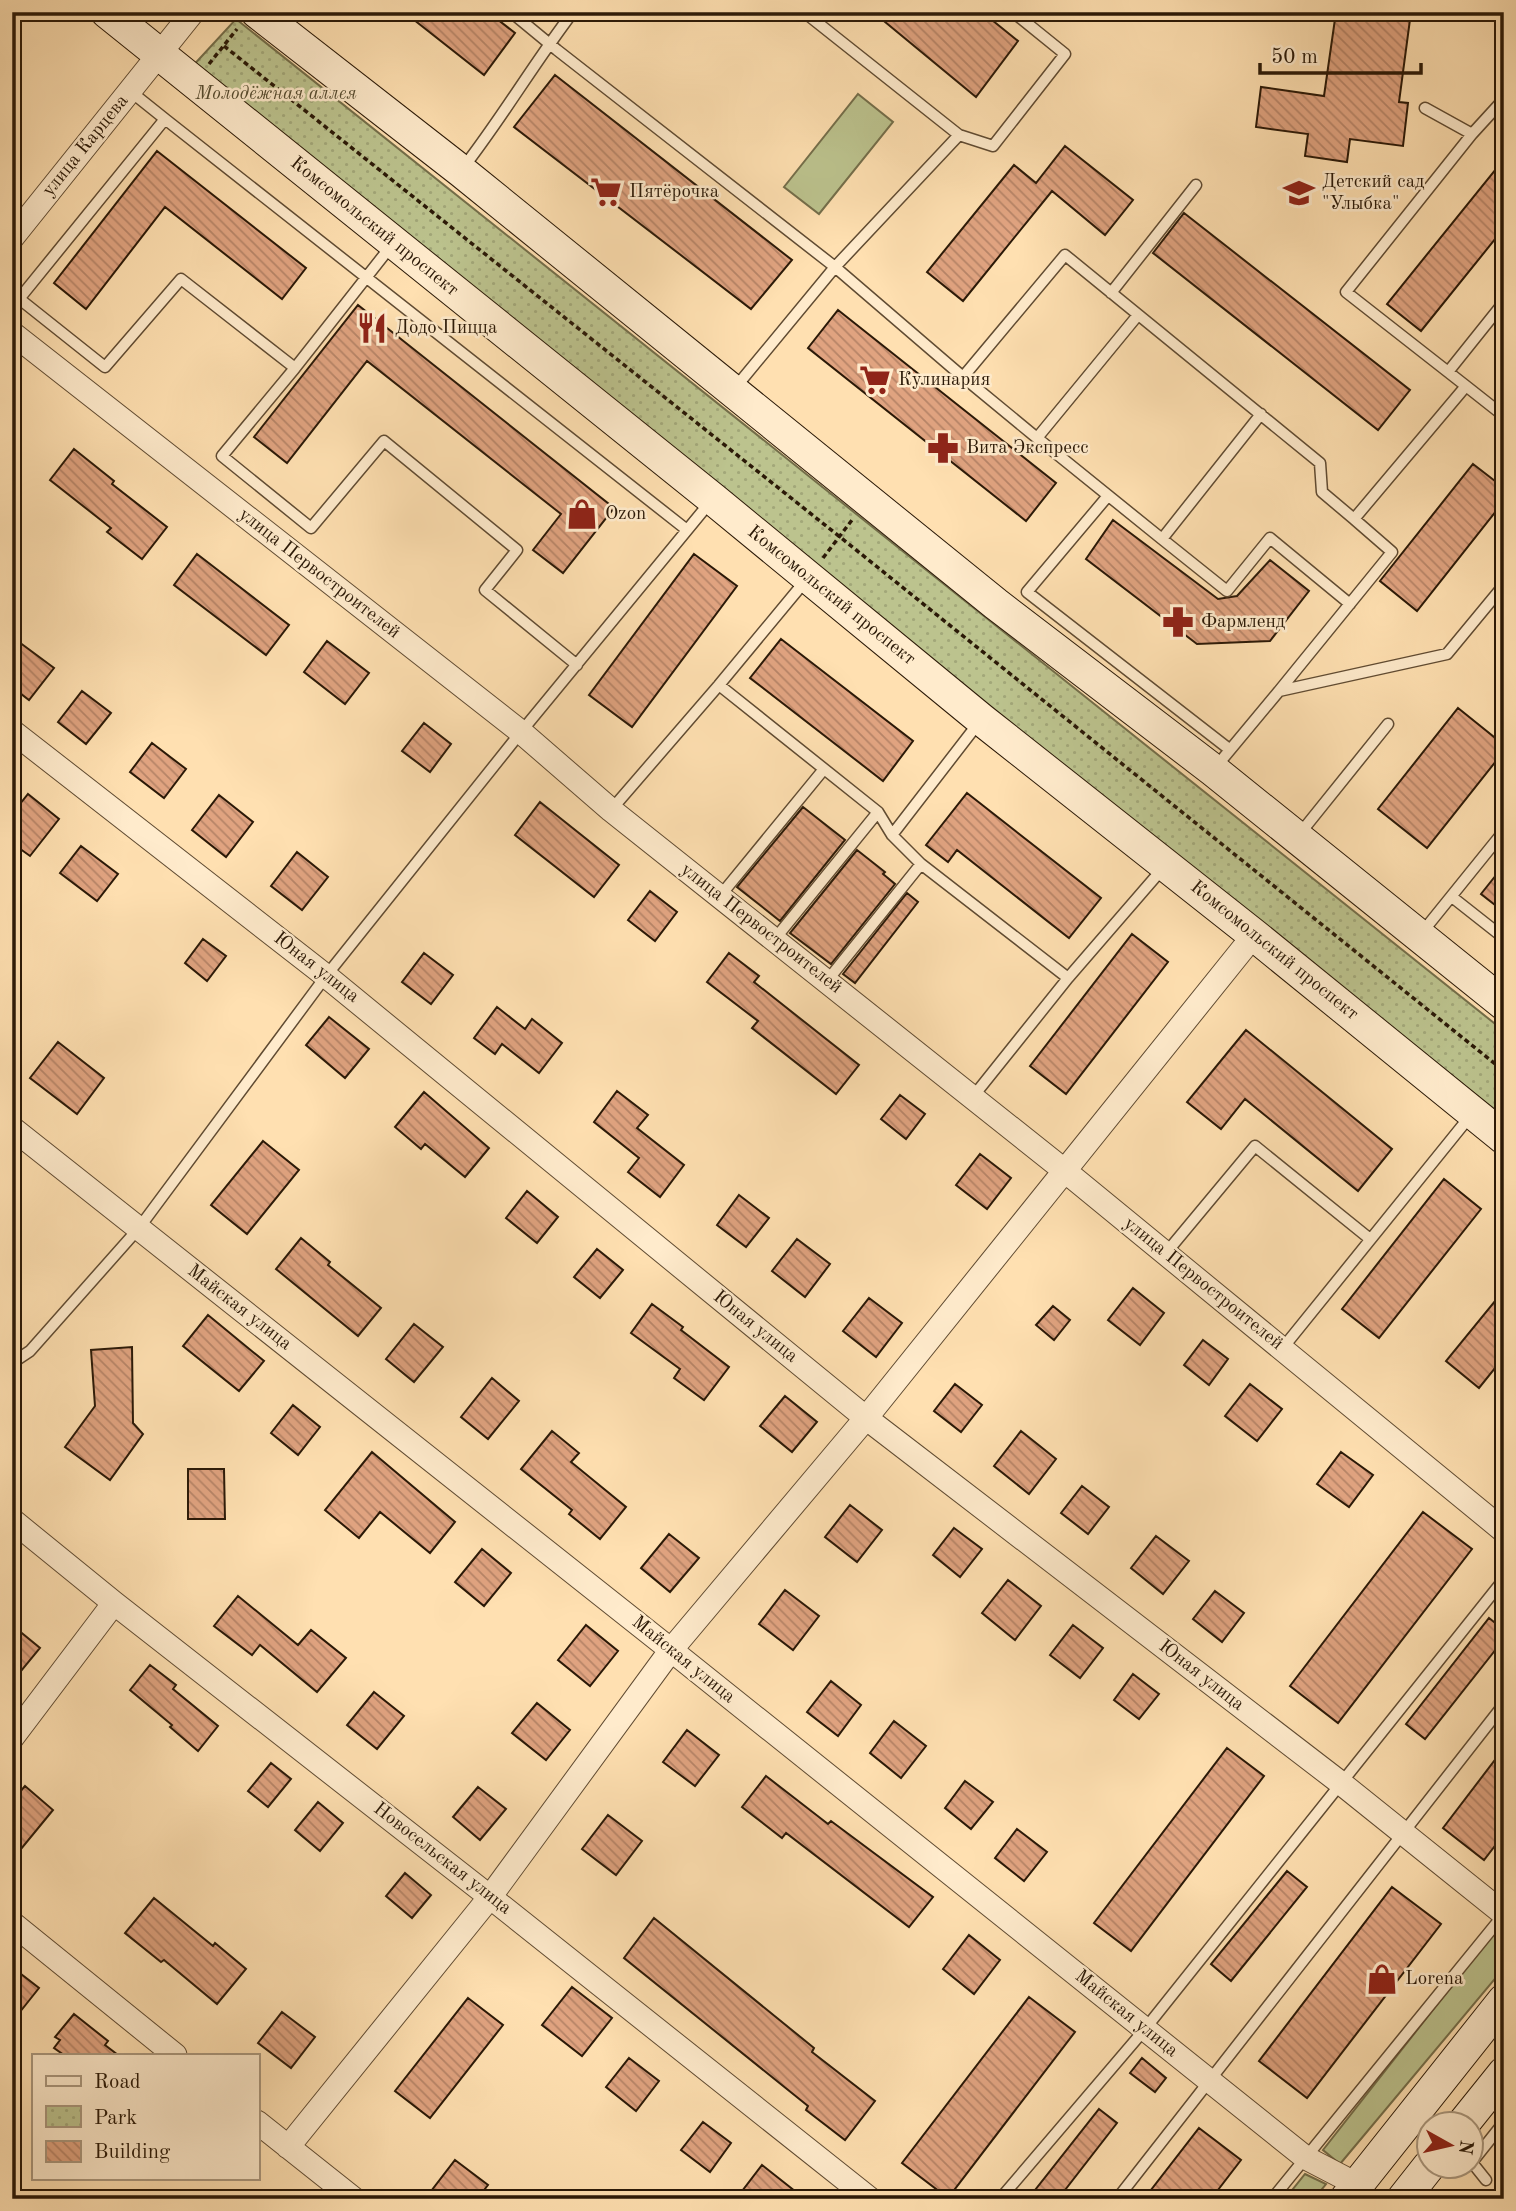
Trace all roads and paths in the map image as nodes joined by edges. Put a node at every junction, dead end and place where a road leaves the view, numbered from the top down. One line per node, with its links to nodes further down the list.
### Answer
1 (107, 12): 10 (main road, Комсомольский проспект)
2 (193, 12): 10 (street)
3 (511, 12): 8 (lane)
4 (573, 12): 8 (lane)
5 (804, 12): 17 (lane)
6 (1013, 12): 17 (lane)
7 (250, 17): 9 (path); 18 (main road)
8 (548, 44): 18 (lane); 22 (lane)
9 (224, 46): 11 (path); 42 (path)
10 (160, 54): 12 (street, улица Карцева); 21 (main road, Комсомольский проспект)
11 (204, 70)
12 (130, 91): 15 (lane); 20 (street, улица Карцева)
13 (1503, 100): 16 (lane)
14 (1425, 108): 16 (lane)
15 (165, 119): 23 (lane); 25 (lane)
16 (1472, 134): 30 (lane)
17 (959, 135): 22 (lane)
18 (461, 171): 33 (main road)
19 (1196, 184): 24 (lane)
20 (12, 238)
21 (393, 244): 23 (lane); 38 (main road, Комсомольский проспект)
22 (835, 267): 31 (lane); 33 (lane)
23 (366, 278): 29 (lane); 41 (lane)
24 (1111, 293): 27 (lane); 31 (lane)
25 (16, 296): 29 (lane)
26 (1504, 302): 30 (lane)
27 (1138, 315): 34 (lane); 36 (lane)
28 (12, 333): 53 (street, улица Первостроителей)
29 (295, 368): 47 (lane)
30 (1448, 372): 32 (lane)
31 (964, 377): 36 (lane)
32 (1466, 386): 35 (lane); 40 (lane)
33 (733, 390): 54 (main road)
34 (1261, 414): 40 (lane); 43 (lane)
35 (1504, 416)
36 (1037, 438): 37 (lane)
37 (1107, 497): 43 (lane); 54 (lane)
38 (713, 499): 41 (lane); 44 (main road, Комсомольский проспект)
39 (853, 519): 42 (path)
40 (1354, 519): 46 (lane)
41 (687, 530): 47 (lane)
42 (840, 537): 44 (path); 73 (path)
43 (1162, 538): 46 (lane)
44 (812, 572): 48 (lane); 50 (main road, Комсомольский проспект)
45 (1504, 585): 49 (lane)
46 (1350, 604): 49 (lane)
47 (577, 665): 53 (lane)
48 (719, 685): 55 (lane); 56 (lane)
49 (1279, 691): 54 (lane)
50 (982, 720): 59 (lane); 62 (main road, Комсомольский проспект)
51 (1388, 724): 60 (lane)
52 (12, 731): 69 (street, Юная улица)
53 (521, 732): 56 (street, улица Первостроителей); 69 (lane)
54 (1221, 760): 60 (main road)
55 (824, 769): 57 (lane); 63 (lane)
56 (611, 810): 63 (street, улица Первостроителей)
57 (878, 811): 59 (lane); 68 (lane)
58 (1504, 831): 64 (lane)
59 (892, 835): 61 (lane)
60 (1297, 838): 66 (main road)
61 (921, 864): 70 (lane); 71 (lane)
62 (1165, 865): 65 (main road, Комсомольский проспект); 70 (lane)
63 (720, 896): 68 (street, улица Первостроителей)
64 (1452, 897): 66 (lane); 67 (lane)
65 (1254, 935): 75 (main road, Комсомольский проспект); 78 (street)
66 (1419, 936): 72 (main road)
67 (1504, 937)
68 (774, 940): 71 (street, улица Первостроителей)
69 (326, 976): 79 (lane); 84 (street, Юная улица)
70 (1069, 978): 74 (lane)
71 (827, 981): 74 (street, улица Первостроителей)
72 (1504, 1004)
73 (1504, 1071)
74 (972, 1098): 78 (street, улица Первостроителей)
75 (1473, 1113): 77 (main road, Комсомольский проспект); 80 (lane)
76 (12, 1128): 79 (street, Майская улица)
77 (1504, 1138)
78 (1065, 1171): 81 (street, улица Первостроителей); 84 (street)
79 (138, 1228): 83 (lane); 89 (street, Майская улица)
80 (1370, 1239): 81 (lane); 82 (lane)
81 (1166, 1253): 82 (street, улица Первостроителей)
82 (1282, 1349): 86 (street, улица Первостроителей)
83 (12, 1363)
84 (866, 1418): 89 (street); 92 (street, Юная улица)
85 (12, 1520): 88 (street, Новосельская улица)
86 (1504, 1531)
87 (1504, 1579): 92 (lane)
88 (114, 1603): 91 (street); 94 (street, Новосельская улица)
89 (671, 1650): 94 (street); 98 (street, Майская улица)
90 (1504, 1704): 93 (lane)
91 (12, 1738)
92 (1342, 1784): 93 (street, Юная улица); 98 (lane)
93 (1402, 1834): 95 (street, Юная улица); 101 (lane)
94 (490, 1897): 105 (street); 113 (street, Новосельская улица)
95 (1504, 1914): 107 (lane)
96 (12, 1923): 99 (street)
97 (1504, 2000): 111 (main road)
98 (1145, 2029): 101 (street, Майская улица); 114 (lane)
99 (174, 2054)
100 (1504, 2073): 102 (main road)
101 (1210, 2080): 107 (street, Майская улица); 115 (lane)
102 (1474, 2110)
103 (1504, 2123): 106 (lane)
104 (259, 2124): 105 (street)
105 (288, 2147): 112 (street)
106 (1484, 2147)
107 (1306, 2158): 111 (street, Майская улица); 116 (lane)
108 (1484, 2177): 110 (lane)
109 (1418, 2180): 117 (main road)
110 (1486, 2180)
111 (1352, 2192)
112 (354, 2199)
113 (870, 2199)
114 (1000, 2199)
115 (1117, 2199)
116 (1272, 2199)
117 (1403, 2199)

